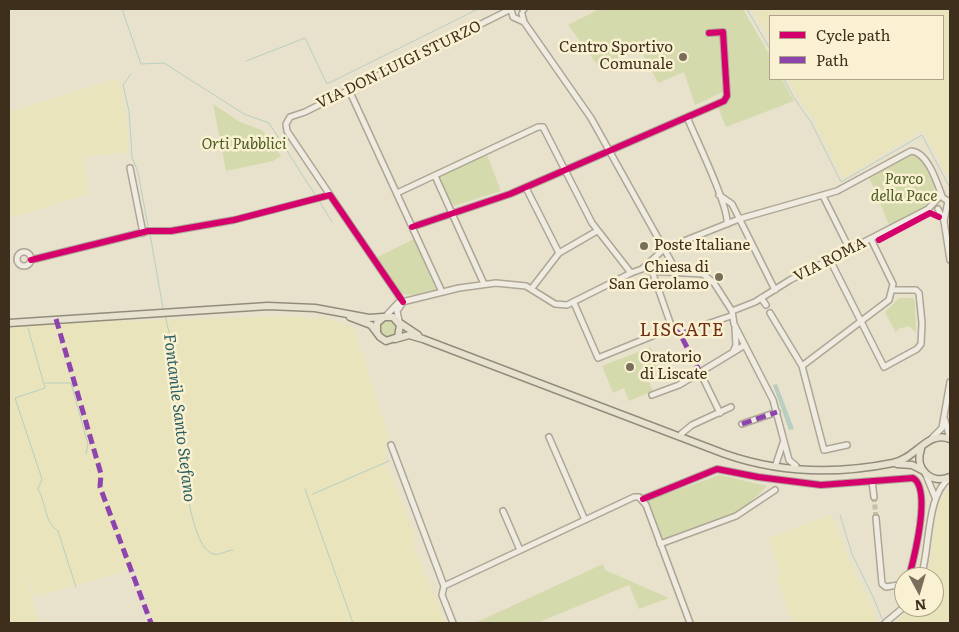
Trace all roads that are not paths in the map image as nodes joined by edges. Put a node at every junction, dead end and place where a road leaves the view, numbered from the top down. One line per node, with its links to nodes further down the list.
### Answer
1 (511, 9): 3 (street, VIA DON LUIGI STURZO); 4 (street)
2 (523, 10): 4 (street); 5 (street)
3 (500, 15): 4 (street, VIA DON LUIGI STURZO); 7 (street, VIA DON LUIGI STURZO)
4 (514, 17): 5 (street)
5 (524, 22): 9 (street)
6 (709, 33): 8 (street)
7 (349, 90): 14 (street); 16 (street, VIA DON LUIGI STURZO)
8 (686, 117): 9 (street); 15 (street)
9 (610, 150): 11 (street); 28 (street)
10 (130, 168): 26 (street)
11 (565, 170): 12 (street); 13 (street); 25 (street)
12 (435, 176): 14 (street); 20 (street)
13 (526, 188): 20 (street); 30 (street)
14 (397, 193): 24 (street)
15 (719, 194): 21 (street); 23 (street)
16 (330, 195): 26 (street); 48 (street)
17 (823, 196): 18 (street); 21 (street); 29 (street)
18 (942, 200): 19 (street, VIA ROMA); 19 (street); 22 (street); 27 (street, VIA ROMA)
19 (947, 206): 22 (street)
20 (452, 213): 24 (street); 42 (street)
21 (739, 219): 23 (street); 44 (street)
22 (944, 221): 35 (street)
23 (727, 224): 28 (street)
24 (412, 227): 46 (street)
25 (598, 231): 30 (street); 41 (street)
26 (143, 233): 33 (street)
27 (871, 239): 29 (street, VIA ROMA); 45 (street)
28 (664, 249): 31 (street); 32 (street)
29 (850, 250): 34 (street, VIA ROMA)
30 (559, 253): 43 (street)
31 (659, 255): 32 (street); 36 (street)
32 (669, 259): 39 (street); 40 (street)
33 (31, 260)
34 (830, 260): 44 (street, VIA ROMA); 57 (street)
35 (950, 260)
36 (653, 261): 37 (street); 38 (street); 39 (street)
37 (638, 270): 38 (street); 41 (street)
38 (652, 271): 39 (street); 49 (street)
39 (661, 271): 40 (street)
40 (677, 272): 53 (street)
41 (631, 273): 49 (street)
42 (484, 284): 43 (street); 46 (street)
43 (532, 288): 49 (street)
44 (775, 290): 47 (street, VIA ROMA)
45 (893, 290): 57 (street); 57 (street)
46 (442, 292): 48 (street)
47 (762, 298): 50 (street); 53 (street, VIA ROMA)
48 (403, 302): 54 (street); 56 (street)
49 (574, 302)
50 (766, 305)
51 (333, 311): 54 (main road); 55 (main road); 60 (main road)
52 (770, 312): 65 (street)
53 (731, 313): 58 (street); 59 (street, VIA ROMA)
54 (384, 317): 56 (main road); 60 (main road)
55 (9, 322)
56 (399, 322): 61 (main road); 62 (main road)
57 (860, 322): 65 (street)
58 (734, 324): 63 (street); 64 (street)
59 (704, 325)
60 (377, 333): 61 (main road)
61 (395, 339): 62 (main road)
62 (423, 339): 69 (main road)
63 (745, 345): 64 (street); 72 (street)
64 (732, 352): 66 (street)
65 (802, 366): 81 (street)
66 (700, 372): 68 (street); 71 (street)
67 (950, 382): 73 (street)
68 (652, 395)
69 (596, 404): 75 (main road); 86 (main road)
70 (731, 407): 71 (street)
71 (720, 412): 75 (street)
72 (777, 412): 74 (street); 79 (street)
73 (945, 417): 77 (street); 78 (street)
74 (742, 424)
75 (681, 434): 84 (main road)
76 (549, 437): 96 (street)
77 (932, 439): 78 (main road); 82 (main road)
78 (950, 439)
79 (784, 440): 84 (street); 85 (street)
80 (391, 445): 101 (street)
81 (847, 445)
82 (923, 446): 83 (main road); 87 (main road)
83 (893, 463): 86 (main road); 87 (main road)
84 (776, 464): 85 (main road)
85 (796, 466): 86 (main road)
86 (835, 468)
87 (924, 472): 88 (main road); 92 (street)
88 (950, 478): 92 (street)
89 (872, 481): 91 (street); 93 (street); 99 (street)
90 (775, 490): 97 (street)
91 (874, 497)
92 (935, 497): 100 (street)
93 (641, 498): 96 (street); 97 (street)
94 (503, 511): 98 (street)
95 (876, 518): 102 (street)
96 (585, 520): 98 (street)
97 (660, 544): 104 (street)
98 (520, 550): 101 (street)
99 (911, 567)
100 (923, 567)
101 (444, 586): 103 (street)
102 (894, 586)
103 (453, 623)
104 (690, 623)

